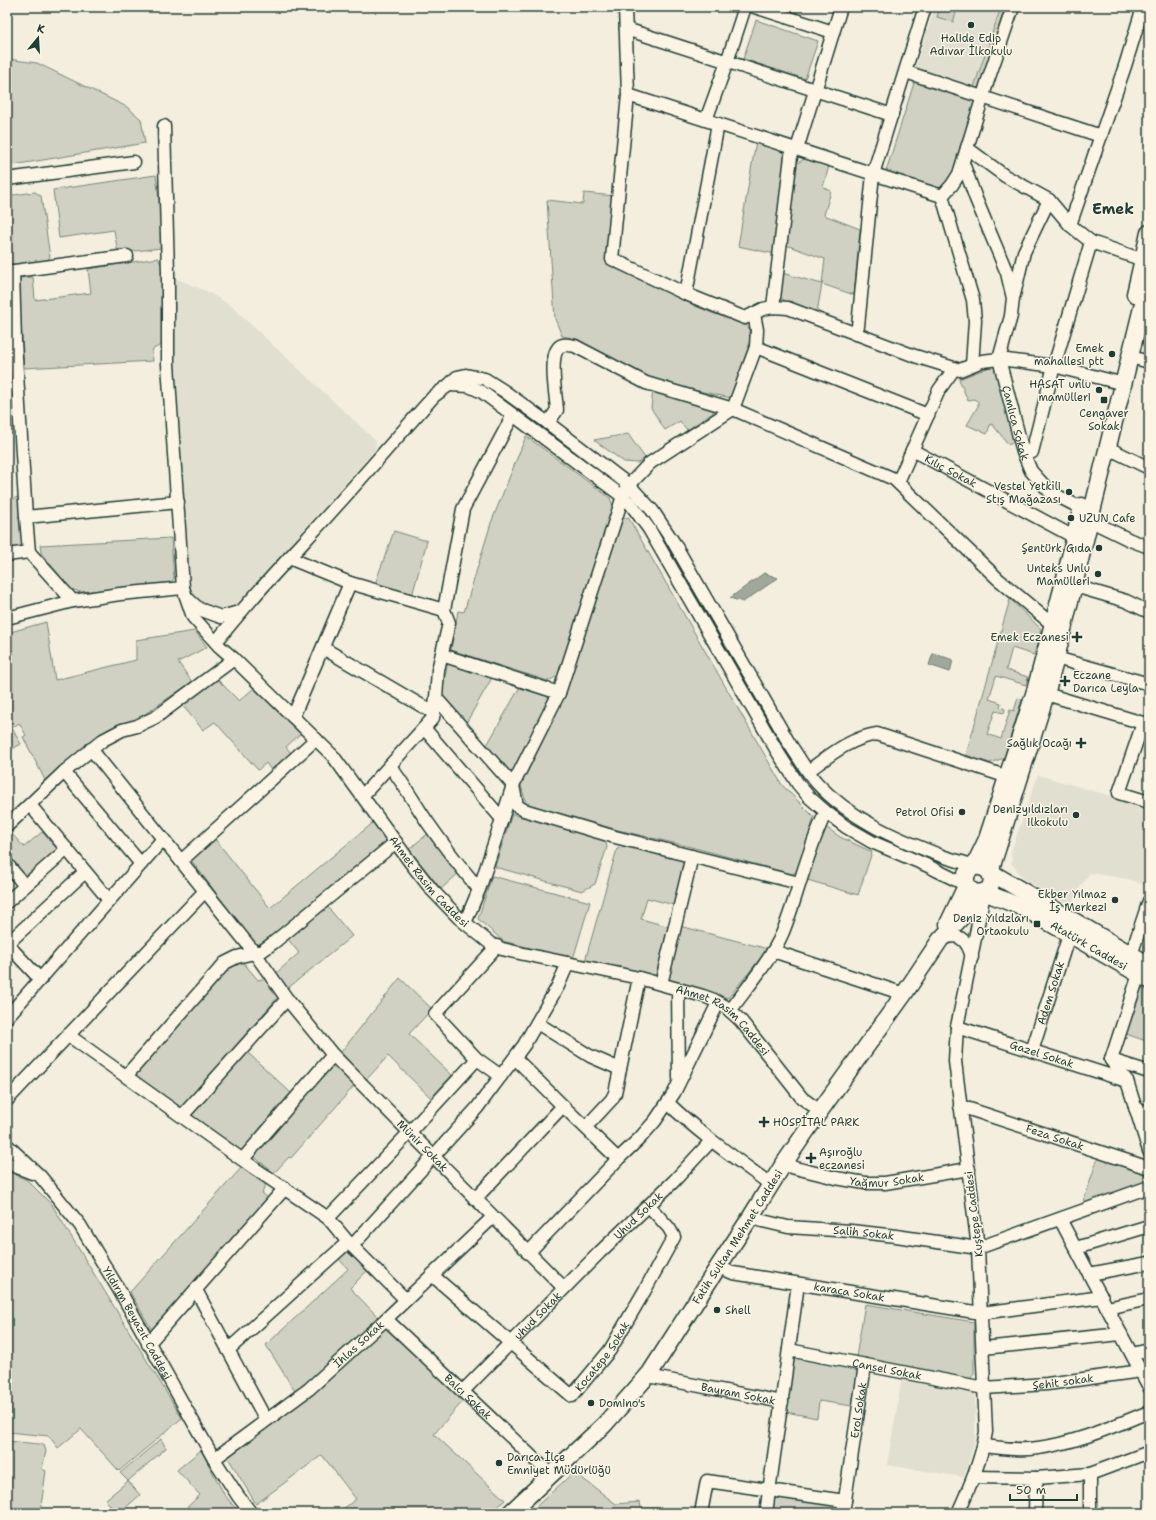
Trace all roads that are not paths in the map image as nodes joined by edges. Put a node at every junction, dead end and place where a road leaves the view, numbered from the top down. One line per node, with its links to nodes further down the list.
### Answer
1 (625, 7): 8 (street)
2 (744, 7): 10 (street)
3 (755, 7): 9 (street)
4 (841, 7): 9 (street)
5 (925, 7): 11 (street)
6 (1013, 7): 14 (street)
7 (1143, 7): 19 (street)
8 (626, 29): 10 (street); 13 (street)
9 (833, 32): 12 (street)
10 (727, 62): 12 (street); 16 (street)
11 (906, 72): 14 (street); 15 (street)
12 (816, 90): 15 (street); 21 (street)
13 (628, 95): 16 (street); 35 (street)
14 (984, 97): 19 (street); 20 (street)
15 (892, 115): 24 (street)
16 (706, 120): 17 (street)
17 (718, 124): 21 (street); 35 (street)
18 (164, 126): 62 (street, Ahmet Rasim Caddesi)
19 (1101, 136): 28 (street)
20 (967, 148): 23 (street); 27 (street)
21 (795, 149): 24 (street); 37 (street)
22 (134, 162): 25 (street)
23 (963, 164): 26 (street); 36 (street)
24 (873, 174): 26 (street); 39 (street)
25 (7, 179)
26 (942, 196): 45 (street)
27 (1049, 200): 28 (street); 36 (street)
28 (1070, 225): 30 (street)
29 (1149, 233): 32 (main road)
30 (1091, 242): 32 (street); 46 (street)
31 (127, 256): 33 (street)
32 (1143, 260): 48 (main road)
33 (10, 272): 40 (street)
34 (1149, 279): 42 (main road)
35 (686, 294): 38 (street)
36 (1013, 298): 43 (street)
37 (774, 307): 38 (street); 39 (street)
38 (754, 314): 41 (street)
39 (855, 334): 47 (street)
40 (11, 343): 50 (street)
41 (756, 347): 51 (street); 53 (street)
42 (1131, 357): 44 (street); 48 (main road)
43 (998, 358): 45 (street); 46 (street); 57 (street, Çamlıca Sokak)
44 (1149, 362)
45 (972, 366): 47 (street)
46 (1054, 366): 48 (street); 57 (street)
47 (954, 369): 53 (street)
48 (1119, 383): 55 (main road); 63 (main road)
49 (449, 385): 52 (street); 54 (street); 69 (street)
50 (13, 395): 64 (street)
51 (734, 409): 54 (street); 59 (street); 60 (street)
52 (512, 415): 61 (street); 74 (street)
53 (928, 415): 56 (street)
54 (548, 423): 60 (street)
55 (1108, 448): 58 (street); 63 (main road)
56 (912, 450): 59 (street); 65 (street, Kılıç Sokak)
57 (1023, 452): 63 (street, Çamlıca Sokak)
58 (1149, 468)
59 (898, 482): 78 (street)
60 (629, 485): 61 (street); 94 (street)
61 (623, 496): 85 (street); 101 (street)
62 (178, 502): 64 (street); 72 (street, Ahmet Rasim Caddesi)
63 (1085, 514): 65 (main road); 66 (street, Çamlıca Sokak); 71 (main road)
64 (26, 517): 67 (street)
65 (1074, 537): 78 (main road)
66 (1149, 547)
67 (29, 552): 68 (street); 73 (street)
68 (7, 556)
69 (289, 558): 70 (street); 75 (street)
70 (350, 582): 74 (street); 80 (street)
71 (1075, 586): 76 (street); 82 (main road)
72 (184, 592): 73 (street); 75 (street); 79 (street, Ahmet Rasim Caddesi)
73 (73, 601): 77 (street)
74 (444, 610): 81 (street)
75 (239, 612): 79 (street)
76 (1149, 612)
77 (7, 618)
78 (1053, 625): 96 (main road)
79 (216, 642): 83 (street, Ahmet Rasim Caddesi)
80 (323, 648): 88 (street); 89 (street)
81 (442, 655): 85 (street); 87 (street)
82 (1056, 658): 84 (street); 86 (main road)
83 (234, 659): 89 (street, Ahmet Rasim Caddesi); 92 (street)
84 (1149, 684)
85 (559, 693): 97 (street)
86 (1046, 694): 99 (street); 105 (main road)
87 (436, 698): 88 (street); 97 (street)
88 (434, 713): 90 (street)
89 (293, 717): 91 (street, Ahmet Rasim Caddesi)
90 (424, 728): 93 (street); 102 (street)
91 (316, 739): 98 (street, Ahmet Rasim Caddesi); 109 (street)
92 (91, 749): 95 (street); 104 (street, Münir Sokak)
93 (390, 766): 98 (street); 117 (street)
94 (808, 771): 96 (street); 110 (street)
95 (64, 772): 100 (street); 112 (street)
96 (1008, 777): 105 (main road)
97 (513, 785): 102 (street); 108 (street)
98 (363, 795): 106 (street, Ahmet Rasim Caddesi)
99 (1149, 802)
100 (30, 805): 103 (street); 107 (street)
101 (826, 812): 114 (street); 116 (street)
102 (502, 819): 117 (street)
103 (7, 826)
104 (163, 839): 109 (street, Münir Sokak); 112 (street)
105 (993, 841): 110 (main road)
106 (396, 842): 123 (street, Ahmet Rasim Caddesi); 129 (street)
107 (67, 849): 113 (street); 115 (street)
108 (692, 856): 114 (street); 136 (street)
109 (180, 861): 118 (street, Münir Sokak)
110 (979, 863): 116 (main road, Fatih Sultan Mehmet Caddesi); 119 (main road); 130 (main road)
111 (7, 864): 115 (street)
112 (140, 864): 120 (street)
113 (85, 872): 120 (street); 126 (street)
114 (799, 882): 128 (street)
115 (25, 886): 122 (street)
116 (961, 887): 119 (main road, Atatürk Caddesi); 125 (main road, Fatih Sultan Mehmet Caddesi)
117 (479, 890): 123 (street)
118 (205, 891): 129 (street, Münir Sokak); 145 (street)
119 (990, 895): 124 (main road, Atatürk Caddesi); 125 (main road, Fatih Sultan Mehmet Caddesi); 131 (street, Kuştepe Caddesi)
120 (109, 900): 135 (street)
121 (1149, 901): 130 (street)
122 (7, 902)
123 (465, 922): 127 (street, Ahmet Rasim Caddesi)
124 (1069, 935): 133 (main road, Atatürk Caddesi); 146 (street, Adem Sokak)
125 (940, 940): 131 (street); 138 (main road, Fatih Sultan Mehmet Caddesi)
126 (7, 944): 135 (street)
127 (497, 946): 132 (street, Ahmet Rasim Caddesi); 149 (street)
128 (773, 951): 138 (street); 141 (street)
129 (254, 952): 139 (street, Münir Sokak); 153 (street)
130 (1131, 955): 133 (main road)
131 (972, 957): 144 (street, Kuştepe Caddesi)
132 (568, 963): 134 (street, Ahmet Rasim Caddesi); 143 (street)
133 (1146, 973): 150 (street)
134 (639, 978): 136 (street, Ahmet Rasim Caddesi); 151 (street)
135 (40, 979): 142 (street)
136 (660, 984): 137 (street, Ahmet Rasim Caddesi)
137 (678, 989): 140 (street, Ahmet Rasim Caddesi); 156 (street)
138 (904, 994): 162 (main road, Fatih Sultan Mehmet Caddesi)
139 (287, 999): 147 (street, Münir Sokak); 164 (street)
140 (718, 1003): 141 (street, Ahmet Rasim Caddesi); 156 (street)
141 (730, 1011): 162 (street, Ahmet Rasim Caddesi)
142 (7, 1017)
143 (537, 1023): 148 (street); 151 (street)
144 (957, 1027): 146 (street, Gazel Sokak); 160 (street, Kuştepe Caddesi)
145 (68, 1035): 153 (street); 157 (street)
146 (1032, 1051): 155 (street, Gazel Sokak)
147 (333, 1055): 166 (street, Münir Sokak); 172 (street)
148 (515, 1058): 154 (street); 159 (street)
149 (477, 1059): 154 (street); 166 (street)
150 (1111, 1060): 152 (street); 155 (street)
151 (620, 1069): 165 (street)
152 (1149, 1072)
153 (126, 1076): 164 (street)
154 (501, 1076): 170 (street)
155 (1127, 1080): 161 (street)
156 (679, 1082): 158 (street)
157 (7, 1100)
158 (668, 1102): 167 (street); 171 (street)
159 (563, 1106): 165 (street); 181 (street)
160 (960, 1106): 175 (street, Feza Sokak); 176 (street, Kuştepe Caddesi)
161 (1135, 1108): 163 (street); 169 (street)
162 (820, 1111): 174 (main road, Fatih Sultan Mehmet Caddesi)
163 (1149, 1113)
164 (182, 1116): 172 (street)
165 (586, 1127): 171 (street)
166 (409, 1133): 170 (street, Münir Sokak); 184 (street)
167 (711, 1141): 178 (street); 182 (street, Uhud Sokak)
168 (7, 1145): 177 (street, Yıldırım Beyazıt Caddesi)
169 (1149, 1151)
170 (433, 1157): 181 (street, Münir Sokak); 188 (street)
171 (618, 1159): 191 (street)
172 (243, 1160): 180 (street)
173 (7, 1163): 177 (street)
174 (783, 1164): 176 (street, Yağmur Sokak); 178 (main road, Fatih Sultan Mehmet Caddesi)
175 (1149, 1168)
176 (968, 1170): 189 (street, Kuştepe Caddesi)
177 (40, 1176): 206 (street, Yıldırım Beyazıt Caddesi)
178 (770, 1184): 185 (main road, Fatih Sultan Mehmet Caddesi)
179 (1149, 1187): 186 (street)
180 (285, 1188): 184 (street); 198 (street)
181 (475, 1199): 183 (street, Münir Sokak)
182 (649, 1206): 197 (street, Uhud Sokak); 205 (street, Kocatepe Sokak)
183 (493, 1217): 191 (street, Münir Sokak); 195 (street, İhlas Sokak)
184 (328, 1218): 188 (street)
185 (750, 1218): 189 (street, Salih Sokak); 193 (main road, Fatih Sultan Mehmet Caddesi)
186 (1060, 1219): 189 (street); 190 (street)
187 (1149, 1226): 190 (street)
188 (350, 1244): 200 (street); 208 (street)
189 (978, 1248): 202 (street, Kuştepe Caddesi)
190 (1076, 1248): 194 (street)
191 (528, 1253): 197 (street, Münir Sokak)
192 (1149, 1263): 194 (street)
193 (718, 1267): 196 (street, karaca Sokak); 214 (main road, Fatih Sultan Mehmet Caddesi)
194 (1089, 1274): 201 (street)
195 (432, 1275): 200 (street, İhlas Sokak); 205 (street, Kocatepe Sokak)
196 (798, 1284): 202 (street, karaca Sokak); 209 (street, Bayram Sokak)
197 (564, 1288): 205 (street, uhud Sokak)
198 (196, 1290): 206 (street); 208 (street)
199 (1149, 1299): 201 (street, karaca Sokak)
200 (406, 1300): 203 (street, İhlas Sokak)
201 (1104, 1303): 202 (street, karaca Sokak); 204 (street)
202 (981, 1314): 207 (street, Kuştepe Caddesi)
203 (386, 1319): 217 (street, Balcı Sokak); 220 (street, İhlas Sokak)
204 (1121, 1334): 207 (street); 211 (street)
205 (510, 1342): 217 (street, Uhud Sokak)
206 (148, 1344): 223 (street, Yıldırım Beyazıt Caddesi)
207 (983, 1348): 216 (street, Kuştepe Caddesi)
208 (228, 1350): 220 (street)
209 (789, 1350): 212 (street, Cansel Sokak); 218 (street, Bayram Sokak)
210 (1149, 1350): 211 (street)
211 (1132, 1354): 213 (street)
212 (865, 1365): 216 (street, Cansel Sokak); 229 (street, Erol Sokak)
213 (1141, 1371): 215 (street); 216 (street, Şehit sokak)
214 (648, 1376): 218 (street, Bayram Sokak); 224 (main road, Fatih Sultan Mehmet Caddesi)
215 (1148, 1385)
216 (984, 1388): 221 (street, Kuştepe Caddesi)
217 (463, 1391): 224 (street, Balcı Sokak)
218 (782, 1402): 228 (street)
219 (1149, 1412): 221 (street)
220 (266, 1420): 223 (street, İhlas Sokak)
221 (983, 1446): 226 (street, Kuştepe Caddesi)
222 (1149, 1452): 225 (street)
223 (214, 1459): 230 (street, Yıldırım Beyazıt Caddesi)
224 (550, 1474): 231 (main road, Fatih Sultan Mehmet Caddesi)
225 (1090, 1474): 227 (street); 237 (street)
226 (974, 1477): 227 (street); 235 (street, Kuştepe Caddesi)
227 (1036, 1478): 236 (street)
228 (769, 1490): 229 (street); 232 (street); 233 (street)
229 (845, 1501): 234 (street, Erol Sokak)
230 (251, 1513)
231 (510, 1513)
232 (701, 1513)
233 (766, 1513)
234 (843, 1513)
235 (958, 1513)
236 (1036, 1513)
237 (1090, 1513)

